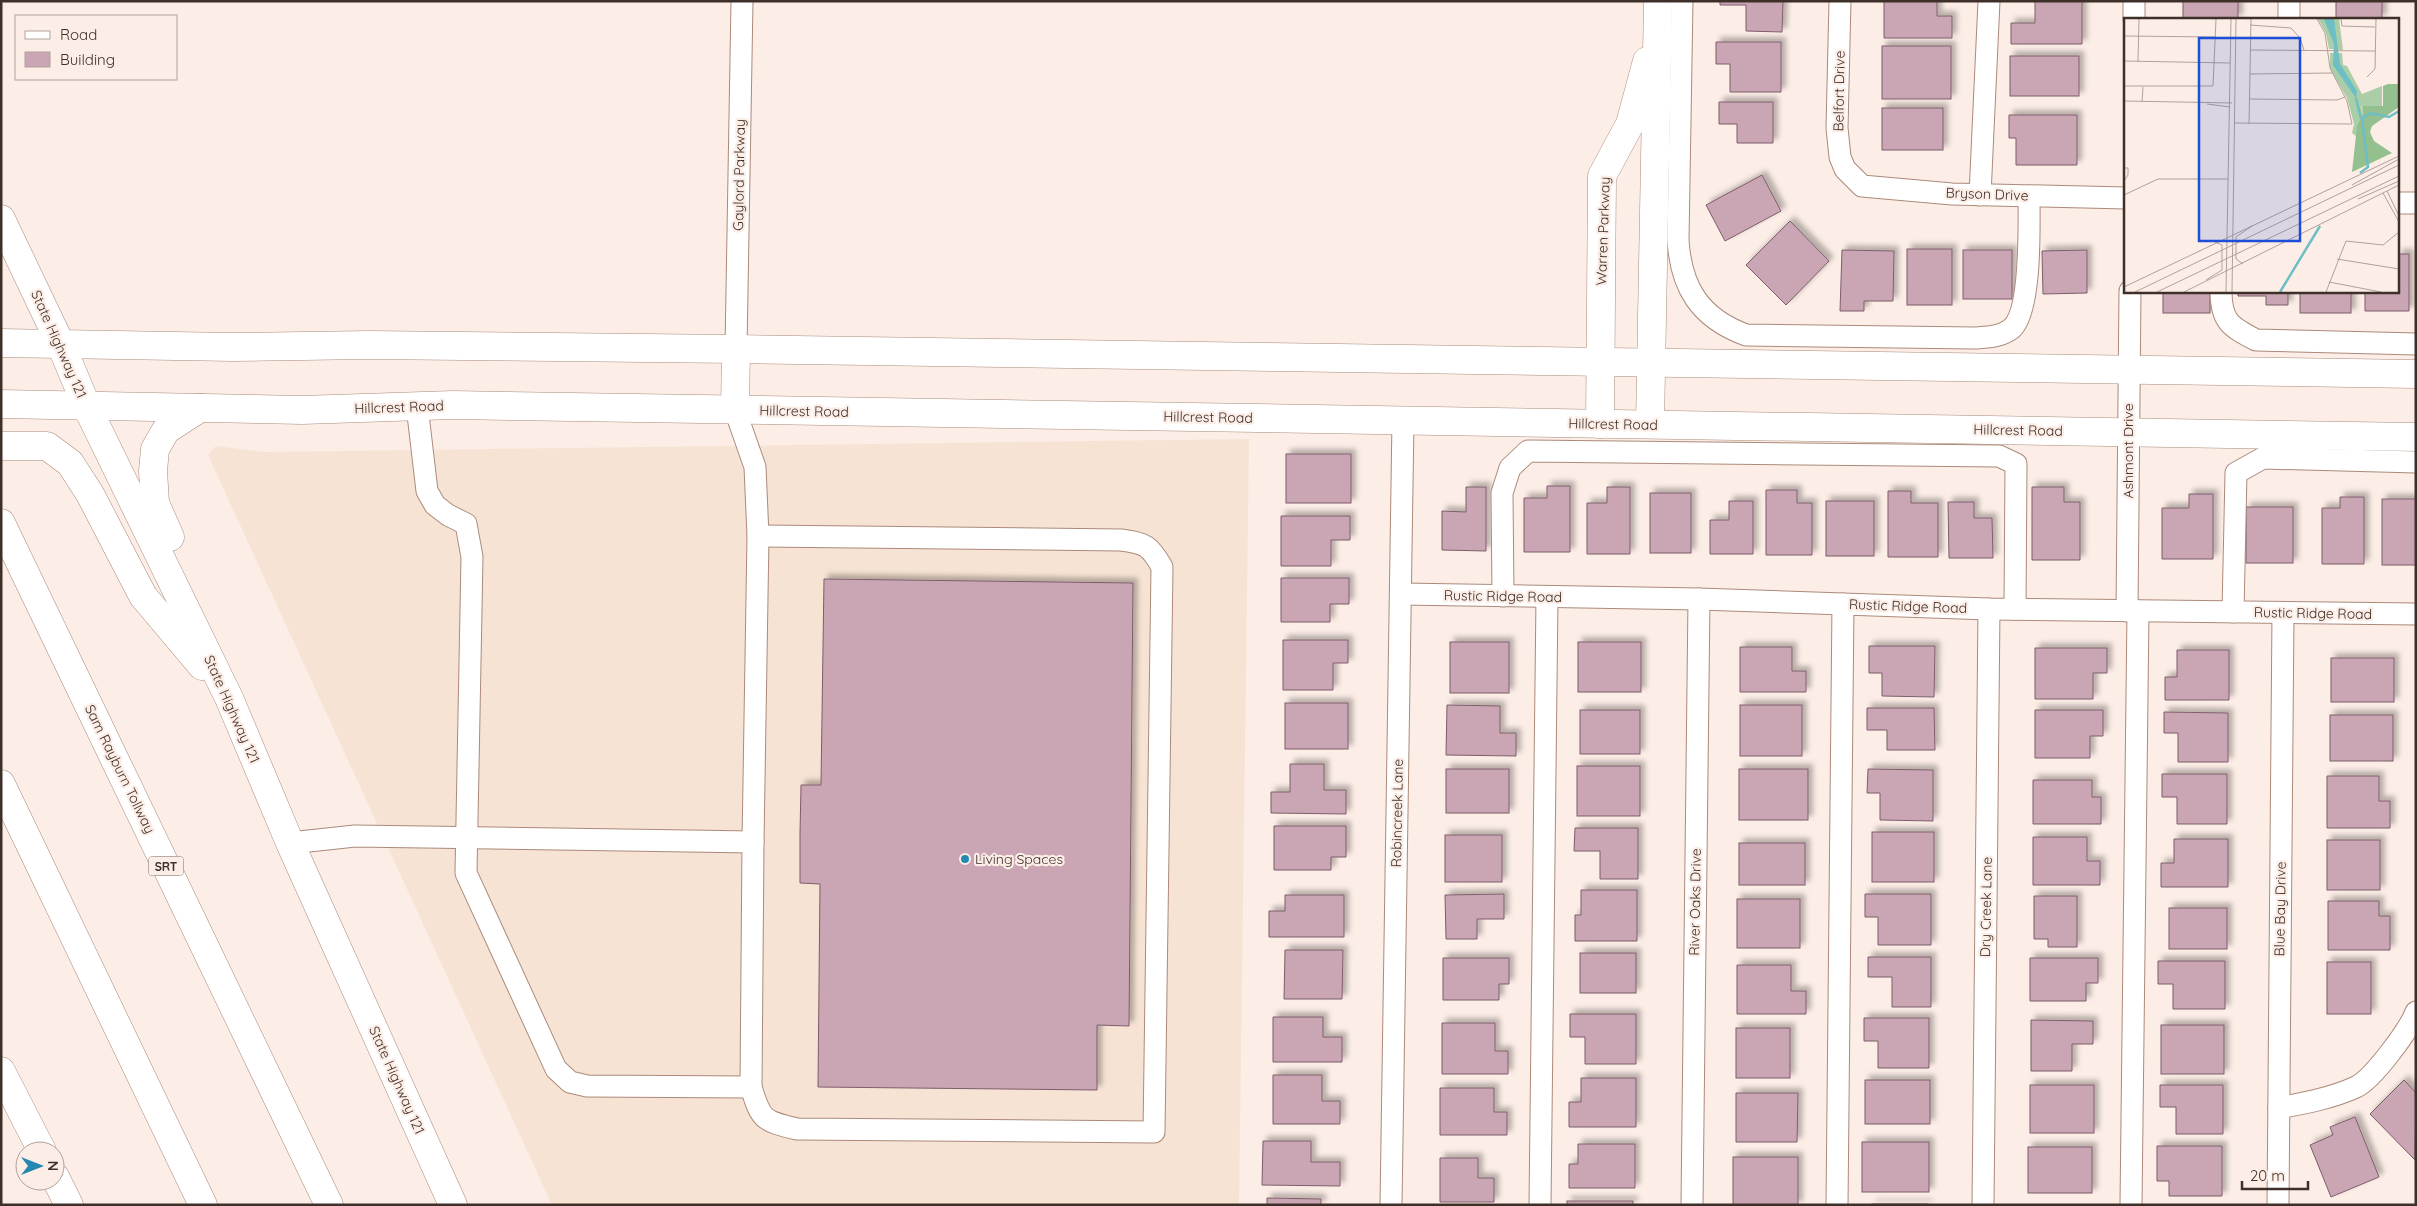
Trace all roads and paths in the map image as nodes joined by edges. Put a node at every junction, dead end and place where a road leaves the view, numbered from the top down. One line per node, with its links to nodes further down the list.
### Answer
1 (742, 1): 22 (street, Gaylord Parkway)
2 (1682, 1): 12 (street)
3 (1840, 1): 10 (street, Belfort Drive)
4 (1989, 1): 11 (street)
5 (2134, 1): 8 (street)
6 (2289, 1): 9 (street)
7 (1658, 10): 23 (main road, Warren Parkway); 24 (main road, Warren Parkway)
8 (2134, 18)
9 (2289, 18)
10 (1851, 177): 11 (street, Bryson Drive)
11 (1980, 195): 12 (street, Bryson Drive)
12 (2029, 196): 13 (street, Bryson Drive)
13 (2124, 198)
14 (2400, 203): 15 (street)
15 (2416, 203)
16 (1, 219): 21 (main road, State Highway 121)
17 (2130, 292): 25 (street, Ashmont Drive)
18 (2221, 292): 20 (street)
19 (1, 343): 21 (main road)
20 (2416, 344)
21 (61, 345): 22 (main road); 29 (main road, State Highway 121)
22 (736, 349): 23 (main road); 31 (main road)
23 (1600, 363): 24 (main road); 33 (main road, Warren Parkway)
24 (1652, 363): 25 (main road); 34 (main road, Warren Parkway)
25 (2128, 369): 26 (main road); 35 (street, Ashmont Drive)
26 (2416, 374)
27 (1, 404): 29 (main road, Hillcrest Road)
28 (417, 406): 30 (main road, Hillcrest Road); 31 (main road, Hillcrest Road); 54 (street)
29 (87, 407): 30 (main road, Hillcrest Road); 52 (main road, State Highway 121)
30 (200, 408): 52 (main road)
31 (735, 410): 32 (main road, Hillcrest Road); 40 (street)
32 (1403, 420): 33 (main road, Hillcrest Road); 41 (street, Robincreek Lane)
33 (1600, 424): 34 (main road, Hillcrest Road)
34 (1650, 424): 35 (main road, Hillcrest Road)
35 (2129, 431): 36 (main road, Hillcrest Road); 48 (street, Ashmont Drive)
36 (2416, 437)
37 (1, 446): 52 (main road)
38 (2416, 462): 49 (street)
39 (2, 525): 65 (main road, Sam Rayburn Tollway / SRT)
40 (758, 536): 55 (street); 59 (street)
41 (1400, 594): 42 (street, Rustic Ridge Road); 67 (street, Robincreek Lane)
42 (1503, 596): 43 (street, Rustic Ridge Road); 47 (street)
43 (1547, 596): 44 (street, Rustic Ridge Road); 68 (street)
44 (1699, 599): 45 (street, Rustic Ridge Road); 69 (street, River Oaks Drive)
45 (1843, 604): 46 (street, Rustic Ridge Road); 70 (street)
46 (1989, 609): 47 (street, Rustic Ridge Road); 71 (street, Dry Creek Lane)
47 (2015, 609): 48 (street, Rustic Ridge Road)
48 (2133, 611): 49 (street, Rustic Ridge Road); 72 (street, Ashmont Drive)
49 (2233, 612): 50 (street, Rustic Ridge Road)
50 (2283, 613): 51 (street, Rustic Ridge Road); 60 (street, Blue Bay Drive)
51 (2416, 614)
52 (229, 698): 56 (main road, State Highway 121)
53 (1, 784): 64 (main road)
54 (465, 837): 55 (street); 56 (street); 59 (street)
55 (753, 842): 59 (street)
56 (290, 844): 66 (main road, State Highway 121)
57 (2416, 1012): 60 (street)
58 (1, 1071): 61 (main road)
59 (751, 1087)
60 (2278, 1108): 73 (street, Blue Bay Drive)
61 (37, 1141)
62 (62, 1191): 63 (main road)
63 (69, 1205)
64 (203, 1205)
65 (329, 1205)
66 (452, 1205)
67 (1391, 1205)
68 (1540, 1205)
69 (1692, 1205)
70 (1837, 1205)
71 (1983, 1205)
72 (2131, 1205)
73 (2278, 1205)

